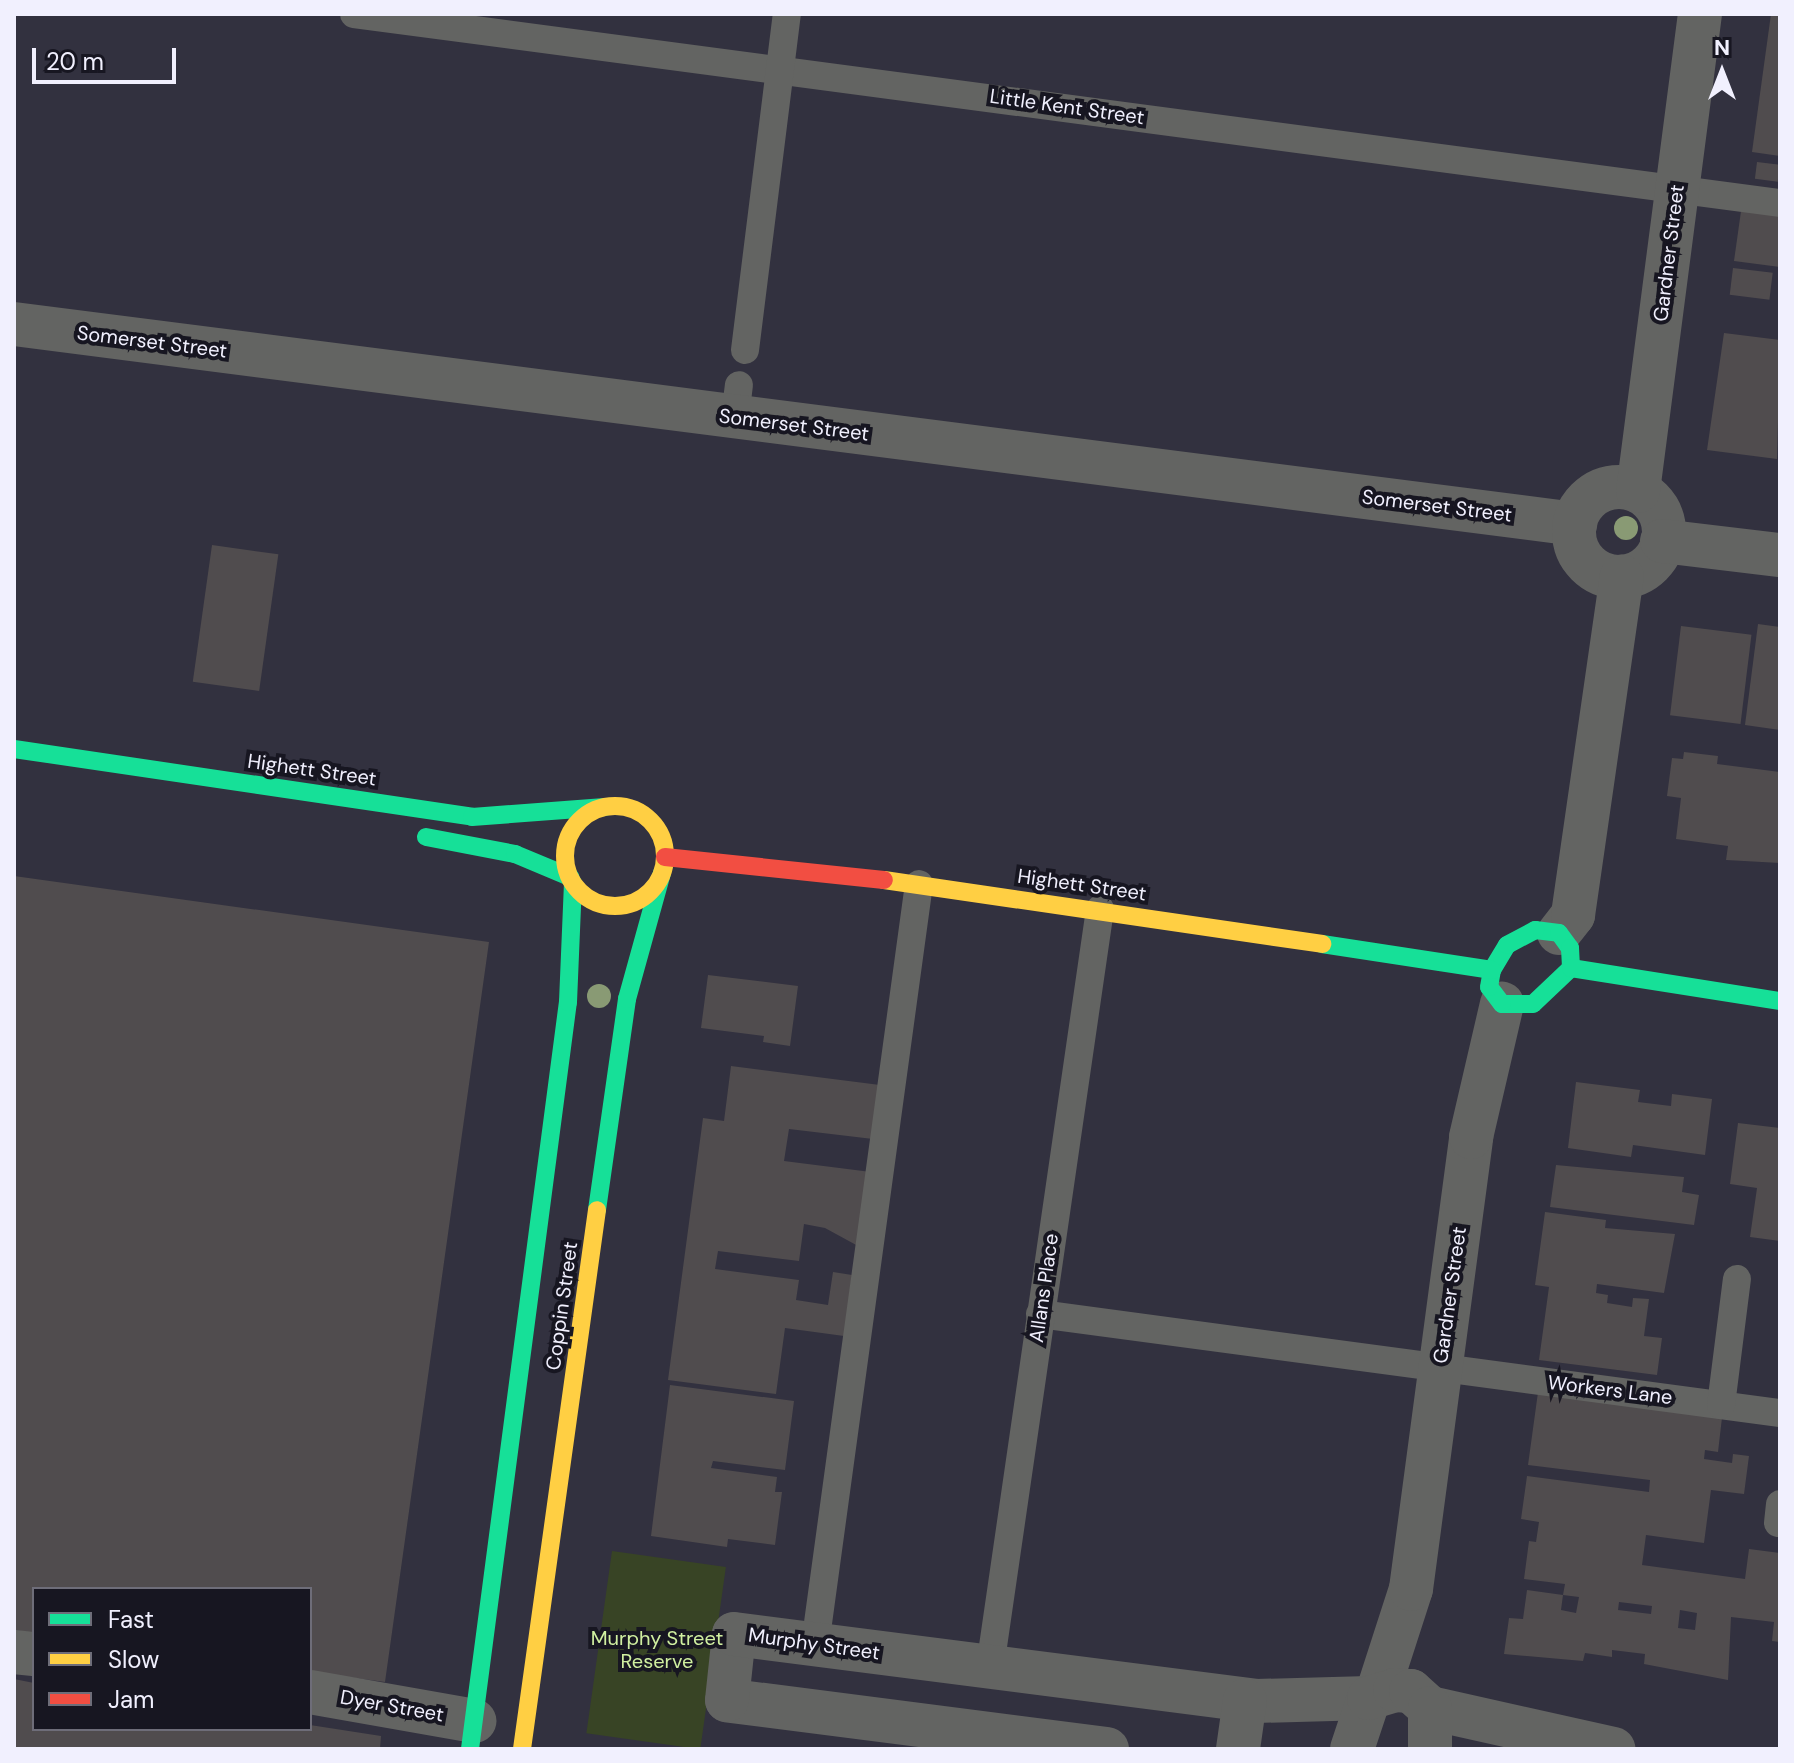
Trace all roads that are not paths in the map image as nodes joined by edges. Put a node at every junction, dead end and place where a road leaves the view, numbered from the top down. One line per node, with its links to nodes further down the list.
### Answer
1 (354, 14): 4 (lane, Little Kent Street)
2 (787, 14): 4 (lane)
3 (1700, 14): 5 (street, Gardner Street)
4 (780, 68): 5 (lane, Little Kent Street); 8 (lane)
5 (1678, 190): 6 (lane, Little Kent Street); 9 (street, Gardner Street)
6 (1780, 203)
7 (14, 324): 10 (street, Somerset Street)
8 (745, 350)
9 (1638, 491): 10 (street); 11 (street)
10 (1575, 524): 13 (street)
11 (1662, 541): 12 (street); 13 (street)
12 (1780, 555)
13 (1622, 577): 21 (street)
14 (14, 749): 15 (street, Highett Street)
15 (605, 807): 17 (street); 18 (street)
16 (409, 835): 18 (street)
17 (663, 865): 18 (street); 19 (street, Highett Street); 38 (street, Coppin Street)
18 (571, 880): 36 (street, Coppin Street)
19 (919, 884): 20 (street, Highett Street); 30 (lane)
20 (1100, 909): 22 (street, Highett Street); 25 (lane, Allans Place)
21 (1565, 951): 22 (street, Highett Street); 22 (street); 23 (street)
22 (1497, 987): 26 (street, Gardner Street)
23 (1780, 1001)
24 (1737, 1279): 27 (lane)
25 (1040, 1314): 26 (lane, Workers Lane); 31 (lane, Allans Place)
26 (1440, 1368): 27 (lane, Workers Lane); 29 (street, Gardner Street)
27 (1721, 1405): 28 (lane, Workers Lane)
28 (1780, 1413)
29 (1411, 1589): 33 (street, Gardner Street); 35 (street, Gardner Street)
30 (815, 1645): 31 (street, Murphy Street); 39 (street, Murphy Street)
31 (990, 1667): 34 (street, Murphy Street)
32 (312, 1693): 36 (street, Dyer Street)
33 (1374, 1695): 34 (street, Murphy Street); 35 (street, Murphy Street); 41 (street, Gardner Street)
34 (1245, 1700): 40 (street)
35 (1429, 1719): 37 (street)
36 (472, 1735)
37 (1542, 1743): 42 (street)
38 (522, 1749)
39 (1107, 1749)
40 (1238, 1749)
41 (1352, 1749)
42 (1613, 1749)

